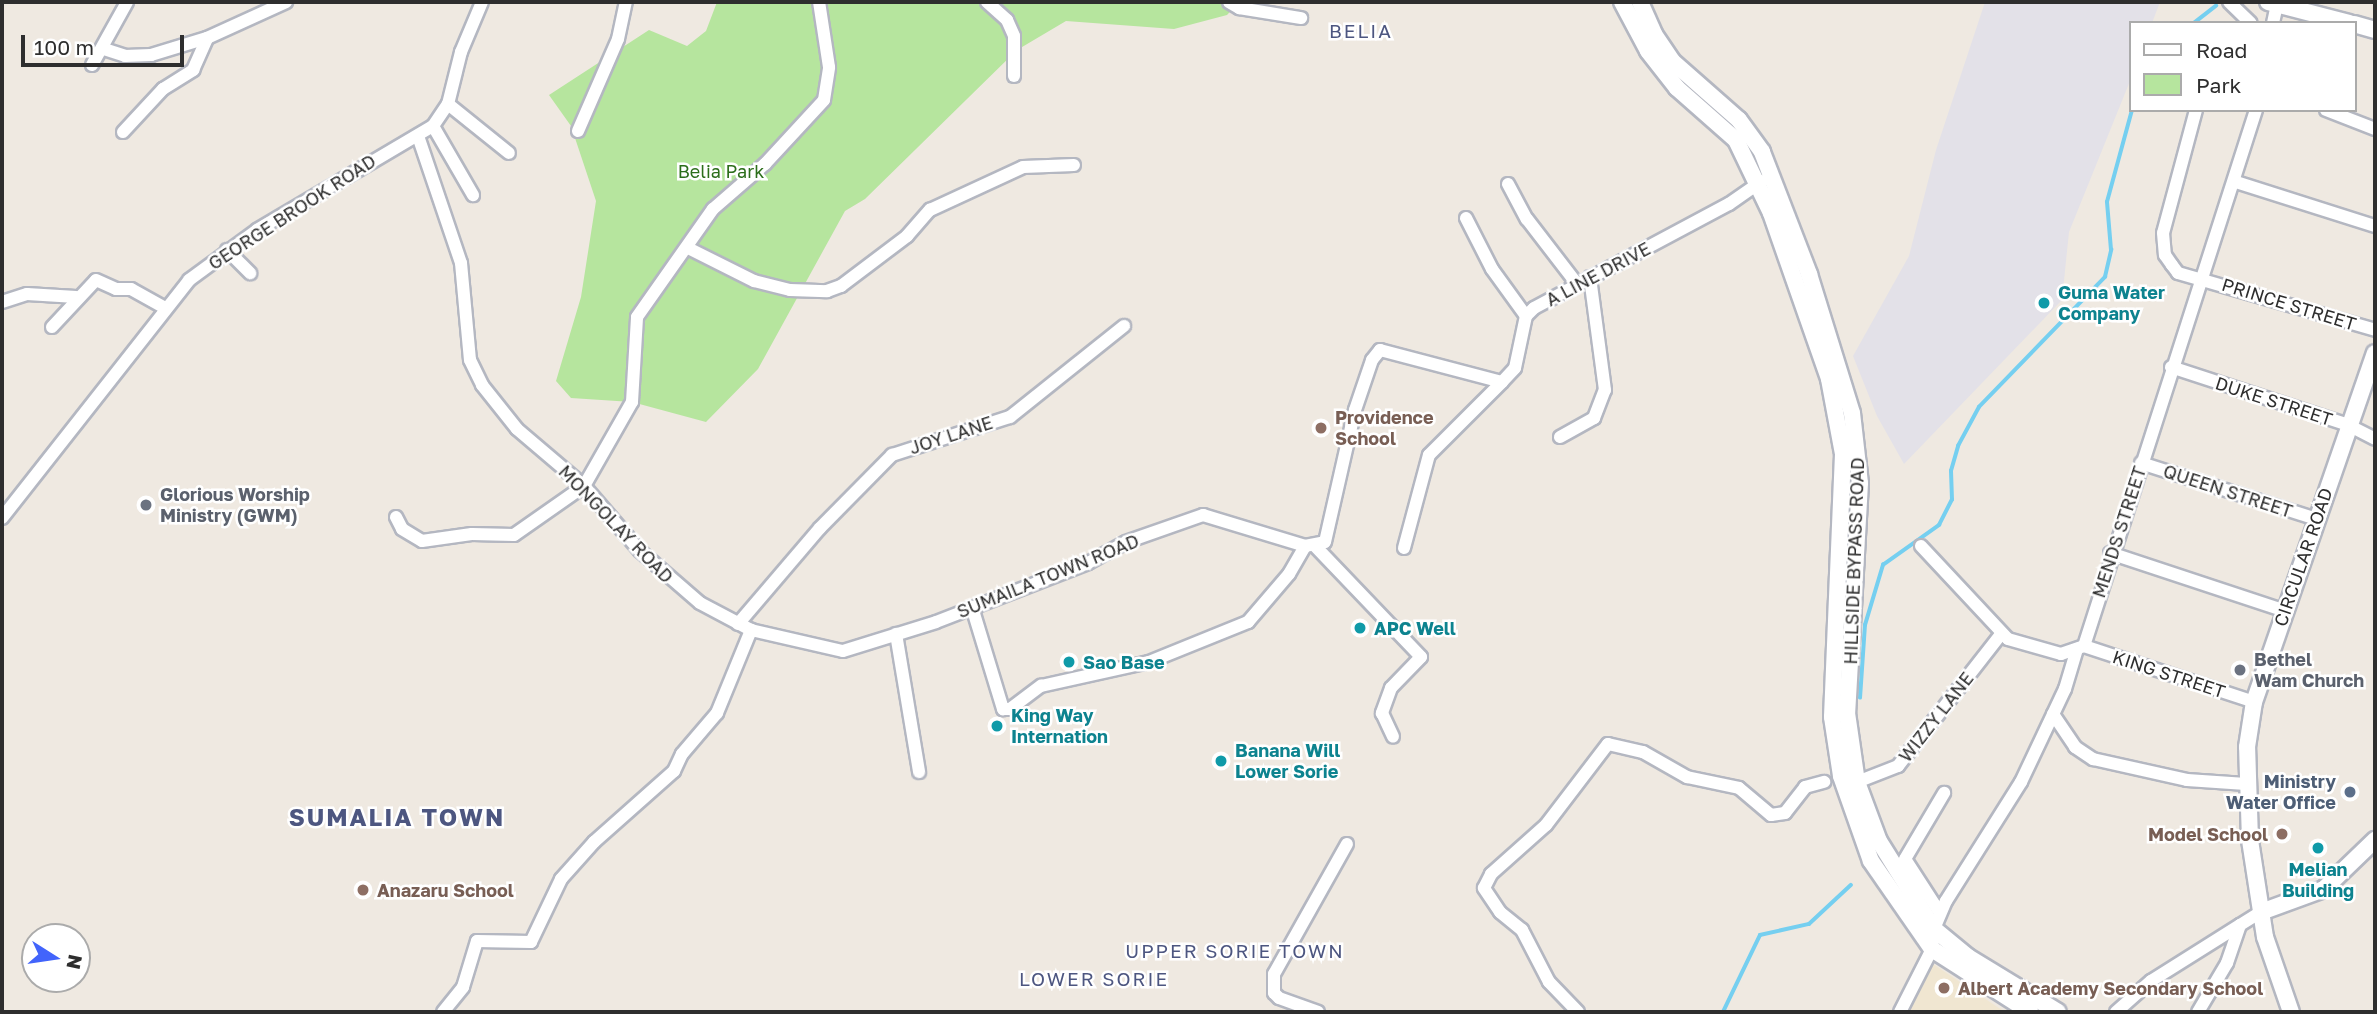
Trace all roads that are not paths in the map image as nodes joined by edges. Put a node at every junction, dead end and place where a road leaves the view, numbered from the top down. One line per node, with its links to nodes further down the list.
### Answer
1 (127, 2): 20 (street)
2 (286, 2): 19 (street)
3 (482, 2): 23 (street, GEORGE BROOK ROAD)
4 (626, 2): 29 (street)
5 (819, 2): 40 (street)
6 (988, 2): 22 (street)
7 (1229, 2): 13 (street)
8 (1622, 2): 34 (main road, HILLSIDE BYPASS ROAD)
9 (1640, 2): 34 (main road, HILLSIDE BYPASS ROAD)
10 (2229, 2): 14 (street)
11 (2273, 3): 12 (main road); 15 (street)
12 (2305, 6): 16 (main road)
13 (1301, 18)
14 (2249, 21)
15 (2273, 21)
16 (2344, 21)
17 (2356, 25): 18 (main road)
18 (2375, 30)
19 (207, 38): 20 (street); 30 (street)
20 (104, 48): 21 (street)
21 (92, 65)
22 (1014, 76)
23 (448, 104): 27 (street, GEORGE BROOK ROAD); 32 (street)
24 (2195, 112): 44 (street, PRINCE STREET)
25 (2255, 112): 35 (street, MENDS STREET)
26 (2331, 112): 28 (street)
27 (433, 126): 31 (street, GEORGE BROOK ROAD); 37 (street)
28 (2375, 129)
29 (578, 131)
30 (124, 132)
31 (418, 136): 41 (street, GEORGE BROOK ROAD); 60 (street, MONGOLAY ROAD)
32 (509, 153)
33 (1074, 165): 40 (street)
34 (1763, 179): 43 (street, A LINE DRIVE); 80 (main road, HILLSIDE BYPASS ROAD); 89 (main road, HILLSIDE BYPASS ROAD)
35 (2236, 182): 39 (street); 44 (street, MENDS STREET)
36 (1508, 184): 45 (street)
37 (473, 195)
38 (1466, 218): 49 (street)
39 (2375, 226)
40 (688, 248): 60 (street)
41 (227, 250): 42 (street); 48 (street, GEORGE BROOK ROAD)
42 (250, 273)
43 (1590, 277): 45 (street, A LINE DRIVE); 57 (street)
44 (2202, 278): 52 (street, PRINCE STREET); 54 (street, MENDS STREET)
45 (1577, 284): 49 (street, A LINE DRIVE)
46 (76, 297): 47 (street); 48 (street); 51 (street)
47 (2, 302)
48 (164, 307): 62 (street, GEORGE BROOK ROAD)
49 (1526, 316): 55 (street, A LINE DRIVE)
50 (1124, 326): 70 (street, JOY LANE)
51 (52, 327)
52 (2375, 330)
53 (2375, 353): 56 (main road, CIRCULAR ROAD)
54 (2171, 367): 56 (street, DUKE STREET); 59 (street, MENDS STREET)
55 (1502, 382): 64 (street); 66 (street, A LINE DRIVE)
56 (2348, 425): 58 (street, DUKE STREET); 63 (main road, CIRCULAR ROAD)
57 (1560, 437)
58 (2375, 439)
59 (2141, 463): 63 (street, QUEEN STREET); 67 (street, MENDS STREET)
60 (584, 486): 61 (street); 70 (street, MONGOLAY ROAD)
61 (396, 517)
62 (2, 518)
63 (2316, 519): 69 (main road, CIRCULAR ROAD)
64 (1311, 546): 68 (street, SUMAILA TOWN ROAD); 68 (street); 77 (street)
65 (1921, 547): 73 (street)
66 (1404, 548)
67 (2110, 553): 69 (street); 74 (street, MENDS STREET)
68 (972, 607): 72 (street, SUMAILA TOWN ROAD)
69 (2285, 611): 75 (main road, CIRCULAR ROAD)
70 (738, 624): 71 (street, SUMAILA TOWN ROAD)
71 (751, 630): 72 (street, SUMAILA TOWN ROAD); 91 (street)
72 (896, 634): 78 (street)
73 (2001, 634): 74 (street); 80 (street, WIZZY LANE)
74 (2080, 648): 75 (street, KING STREET); 76 (street, MENDS STREET)
75 (2254, 702): 81 (main road, CIRCULAR ROAD)
76 (2053, 715): 81 (street); 86 (street, MENDS STREET)
77 (1393, 737)
78 (919, 772)
79 (1824, 782): 93 (street)
80 (1857, 782): 88 (main road, HILLSIDE BYPASS ROAD)
81 (2246, 784): 85 (main road, CIRCULAR ROAD)
82 (1944, 793): 86 (street)
83 (2375, 840): 85 (main road)
84 (1347, 844): 92 (street)
85 (2261, 912): 87 (street); 98 (main road, CIRCULAR ROAD)
86 (1940, 913): 88 (street, MENDS STREET)
87 (2240, 925): 90 (street); 97 (street)
88 (1934, 929): 89 (street, MENDS STREET); 96 (main road, HILLSIDE BYPASS ROAD)
89 (1933, 949): 94 (street); 95 (main road, HILLSIDE BYPASS ROAD)
90 (2202, 1011)
91 (443, 1012)
92 (1318, 1012)
93 (1578, 1012)
94 (1900, 1012)
95 (2031, 1012)
96 (2058, 1012)
97 (2116, 1012)
98 (2291, 1012)

